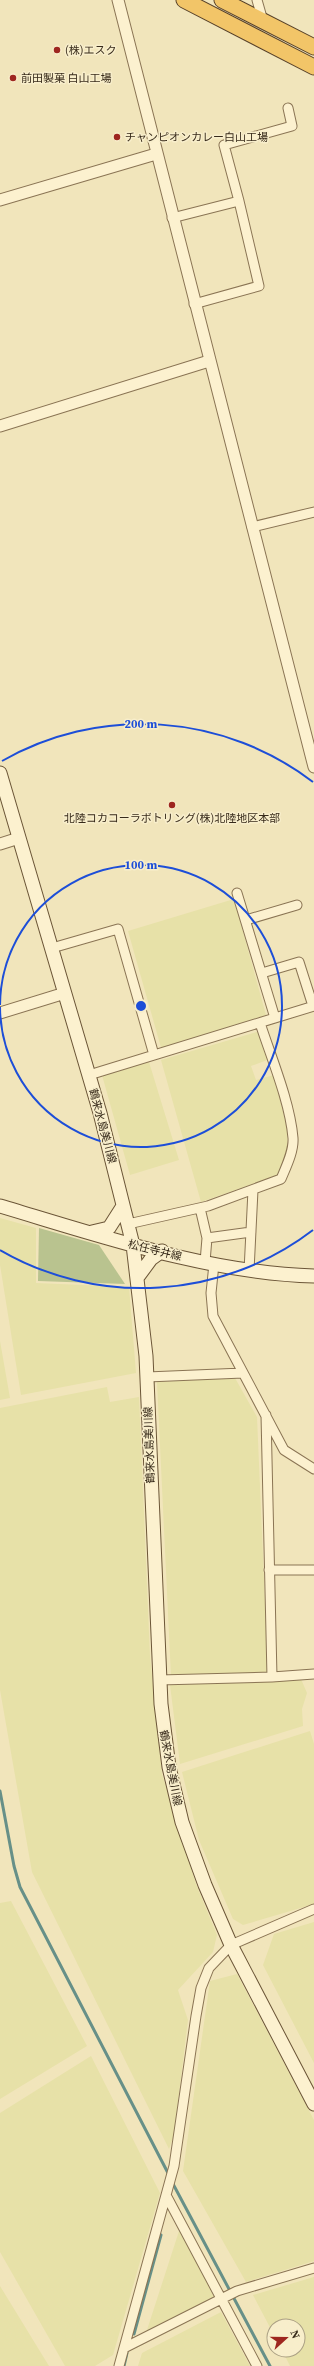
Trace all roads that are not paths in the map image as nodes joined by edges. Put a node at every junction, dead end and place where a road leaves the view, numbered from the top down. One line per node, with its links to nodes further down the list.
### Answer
1 (118, 0): 9 (street)
2 (184, 0): 7 (highway)
3 (222, 0): 5 (highway)
4 (258, 0): 5 (street)
5 (263, 21): 6 (highway)
6 (314, 47)
7 (314, 67)
8 (288, 108): 11 (street)
9 (156, 154): 10 (street); 12 (street)
10 (0, 200)
11 (239, 201): 12 (street); 13 (street)
12 (172, 218): 13 (street)
13 (194, 304): 14 (street)
14 (209, 361): 15 (street); 17 (street)
15 (0, 426)
16 (314, 512): 17 (street)
17 (252, 528): 18 (street)
18 (314, 764)
19 (0, 773): 20 (main road, 鶴来水島美川線)
20 (19, 838): 21 (street); 25 (main road, 鶴来水島美川線)
21 (0, 844)
22 (237, 893): 24 (street)
23 (296, 904): 24 (street)
24 (246, 920): 26 (street)
25 (52, 948): 27 (main road, 鶴来水島美川線); 32 (street)
26 (262, 973): 28 (street); 30 (street)
27 (65, 993): 29 (street); 33 (main road, 鶴来水島美川線)
28 (313, 1006): 30 (street)
29 (0, 1013)
30 (275, 1018): 31 (street)
31 (260, 1023): 32 (street); 34 (street)
32 (154, 1055): 33 (street)
33 (89, 1074): 36 (main road, 鶴来水島美川線)
34 (253, 1190): 37 (street); 40 (street)
35 (0, 1206): 39 (main road, 松任寺井線)
36 (124, 1206): 38 (main road, 鶴来水島美川線); 39 (main road)
37 (200, 1208): 38 (street); 41 (street)
38 (128, 1224): 42 (main road, 鶴来水島美川線)
39 (90, 1232): 42 (main road, 松任寺井線)
40 (251, 1232): 41 (street); 45 (street)
41 (207, 1238): 44 (street)
42 (133, 1245): 43 (main road, 松任寺井線); 47 (main road, 鶴来水島美川線)
43 (162, 1251): 44 (main road, 松任寺井線); 47 (main road)
44 (209, 1263): 45 (main road, 松任寺井線); 48 (street)
45 (249, 1271): 46 (main road, 松任寺井線)
46 (314, 1276)
47 (137, 1278): 49 (main road, 鶴来水島美川線)
48 (243, 1373): 49 (street); 50 (street)
49 (146, 1377): 56 (main road, 鶴来水島美川線)
50 (266, 1415): 51 (street); 52 (street)
51 (314, 1469)
52 (269, 1570): 53 (street); 55 (street)
53 (314, 1570)
54 (314, 1674): 55 (street)
55 (272, 1677): 56 (street)
56 (160, 1680): 58 (main road, 鶴来水島美川線)
57 (314, 1909): 58 (street)
58 (231, 1946): 59 (main road, 鶴来水島美川線); 60 (street)
59 (314, 2104)
60 (167, 2191): 62 (street); 63 (street)
61 (314, 2268): 62 (street)
62 (225, 2297): 63 (street); 65 (street)
63 (124, 2348): 64 (street)
64 (119, 2366)
65 (257, 2366)

